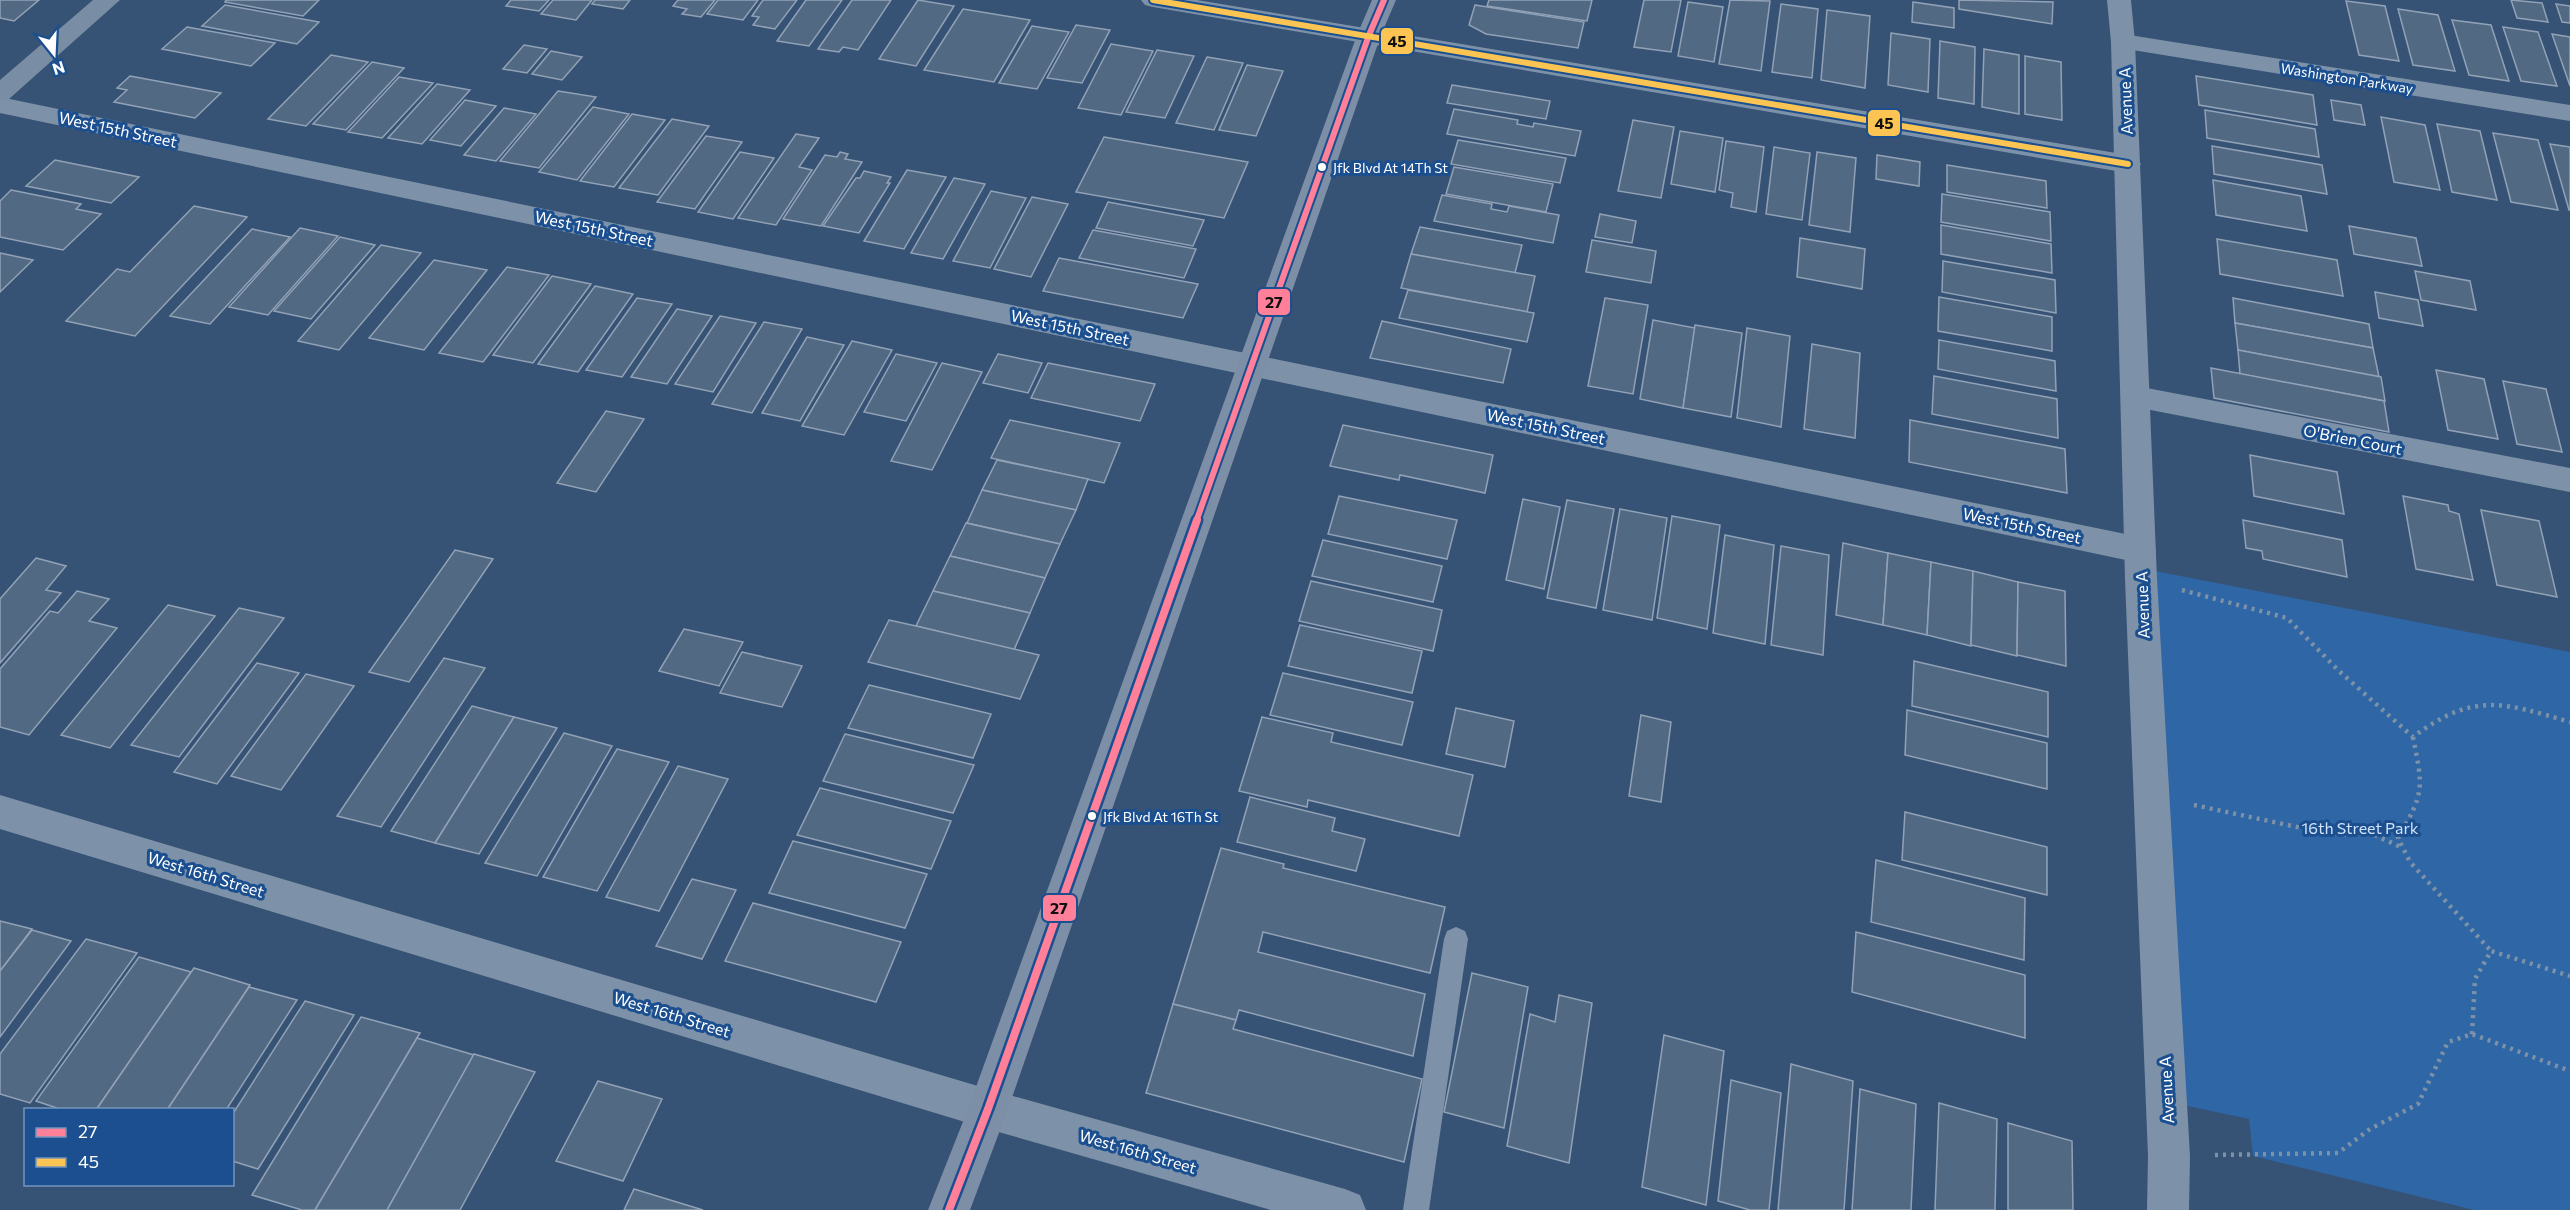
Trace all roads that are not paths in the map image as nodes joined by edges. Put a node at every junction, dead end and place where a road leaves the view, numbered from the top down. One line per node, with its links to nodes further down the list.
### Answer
1 (108, 0): 7 (main road)
2 (1153, 0): 5 (street)
3 (1384, 0): 5 (main road)
4 (2119, 0): 6 (street, Avenue A)
5 (1369, 35): 10 (street); 11 (main road)
6 (2123, 42): 9 (street, Washington Parkway); 10 (street, Avenue A)
7 (0, 93)
8 (0, 105): 11 (street, West 15th Street)
9 (2570, 113)
10 (2128, 164): 12 (street, Avenue A)
11 (1251, 365): 14 (street, West 15th Street); 17 (main road)
12 (2136, 397): 13 (street, O'Brien Court); 14 (street, Avenue A)
13 (2570, 480)
14 (2141, 565): 21 (street, Avenue A)
15 (0, 812): 17 (street, West 16th Street)
16 (1456, 939): 20 (lane)
17 (988, 1109): 18 (main road); 19 (street, West 16th Street)
18 (949, 1210)
19 (1345, 1210)
20 (1416, 1210)
21 (2168, 1210)

